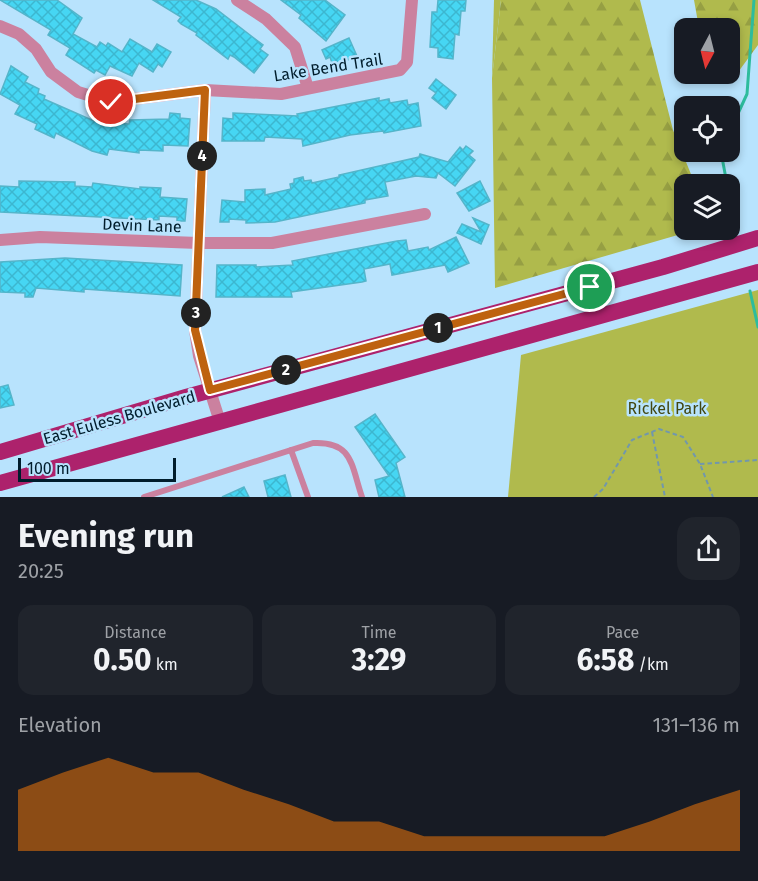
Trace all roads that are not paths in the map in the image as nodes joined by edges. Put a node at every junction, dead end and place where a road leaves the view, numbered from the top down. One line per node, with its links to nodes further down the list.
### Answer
1 (237, 0): 4 (street)
2 (412, 0): 4 (street, Lake Bend Trail)
3 (0, 26): 5 (street, Lake Bend Trail)
4 (308, 88): 5 (street, Lake Bend Trail)
5 (205, 90): 9 (street)
6 (425, 214): 9 (street, Devin Lane)
7 (758, 238): 11 (main road, East Euless Boulevard)
8 (0, 240): 9 (street, Devin Lane)
9 (198, 243): 11 (street)
10 (758, 272): 12 (main road, East Euless Boulevard)
11 (210, 390): 12 (street); 14 (main road, East Euless Boulevard)
12 (219, 422): 15 (main road, East Euless Boulevard)
13 (291, 450): 16 (lane); 17 (lane); 18 (lane)
14 (0, 452)
15 (0, 483)
16 (144, 497)
17 (308, 497)
18 (362, 497)

